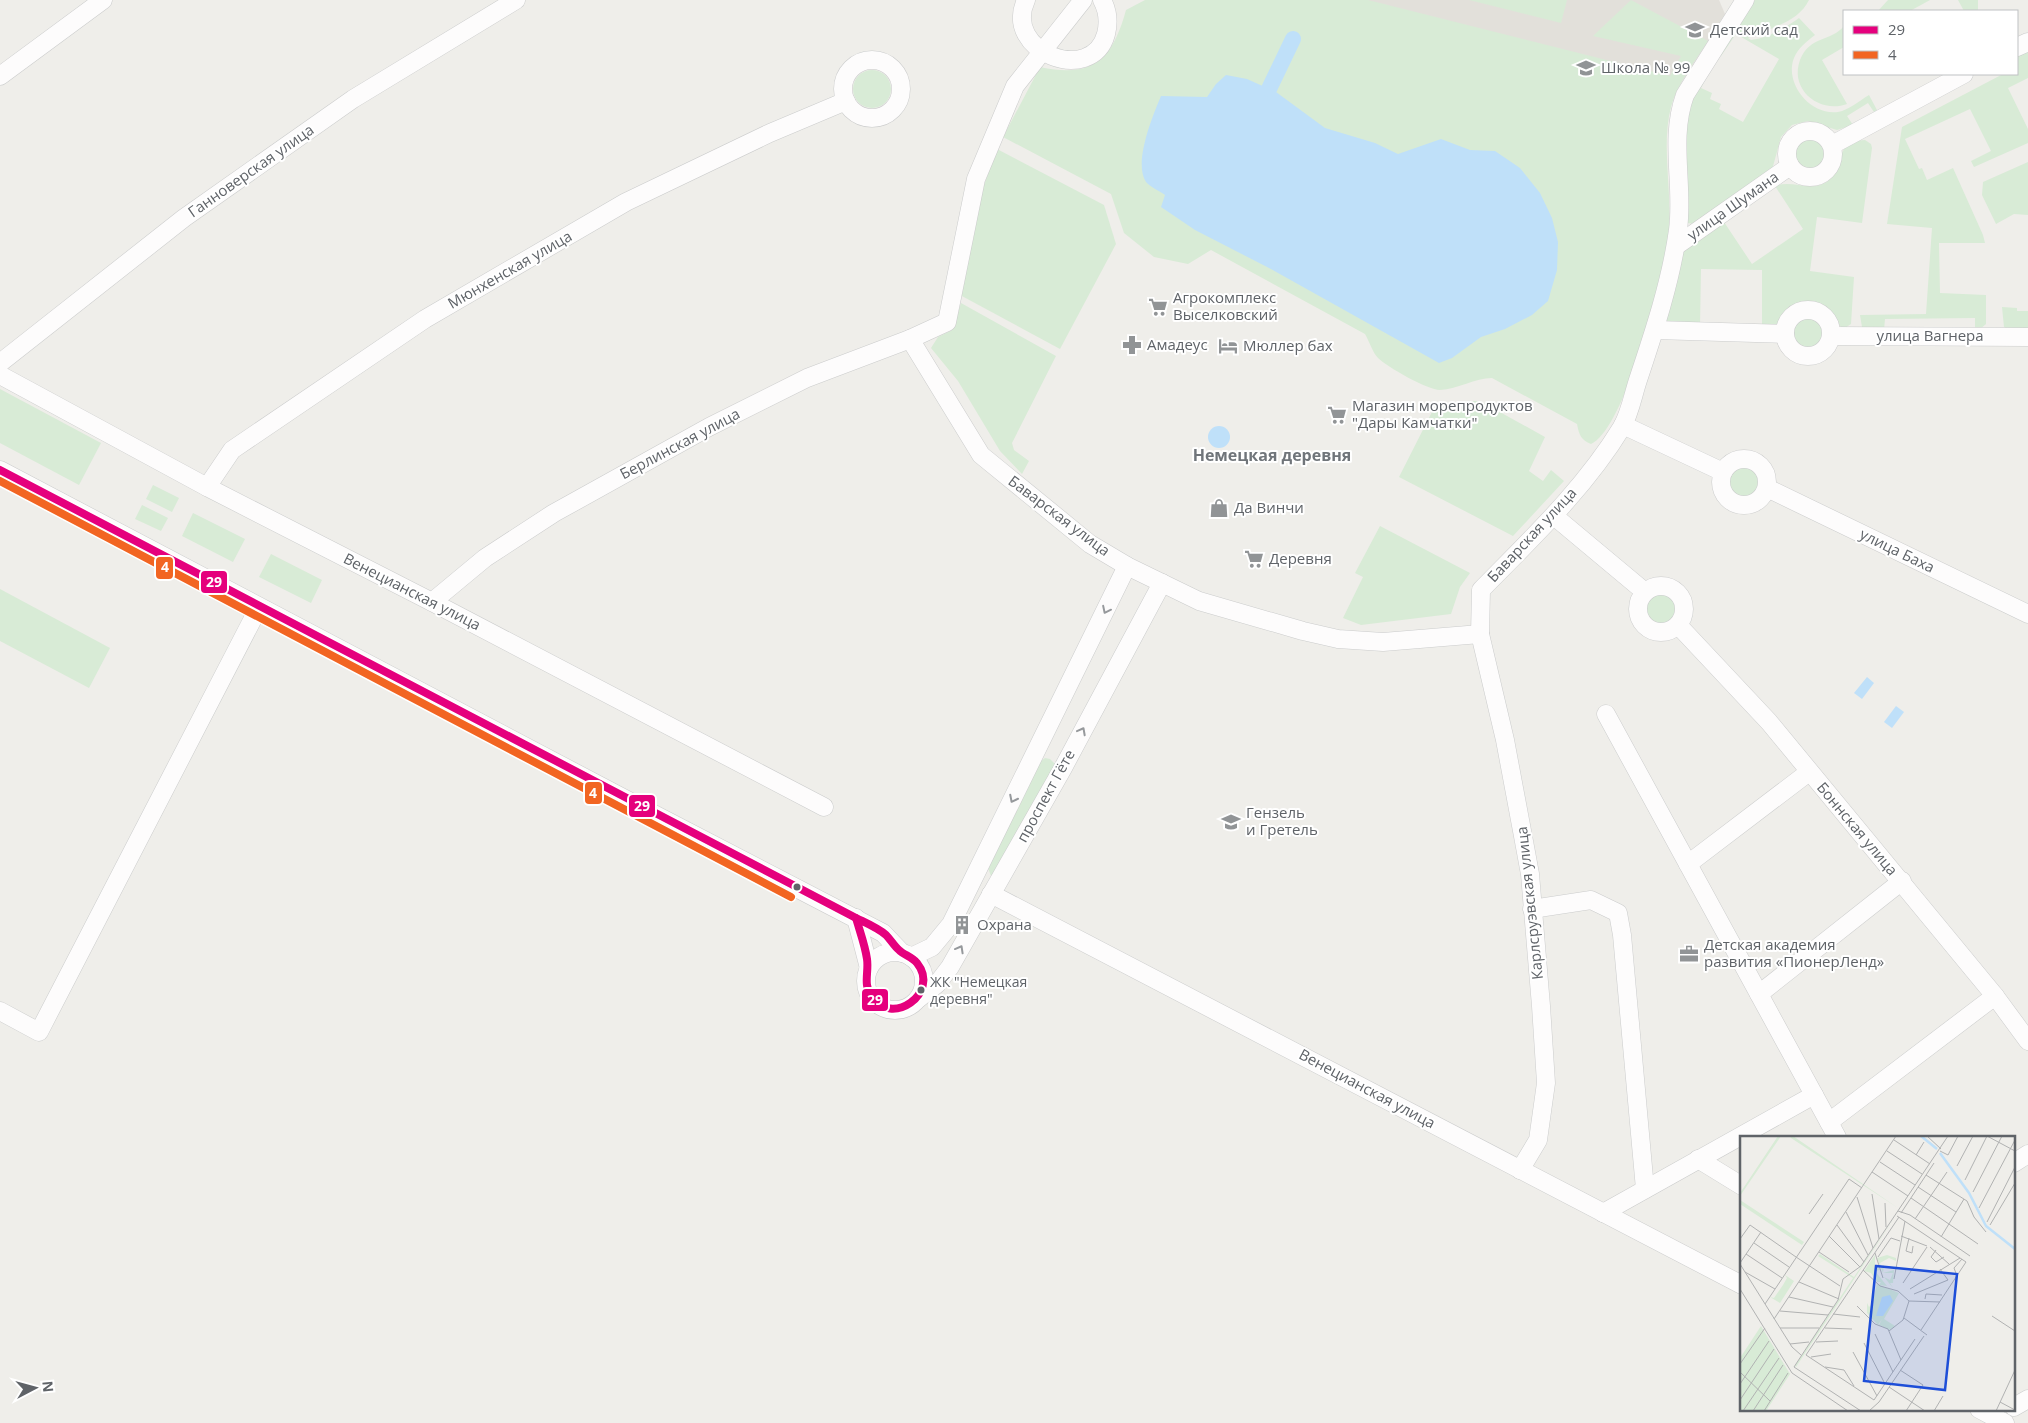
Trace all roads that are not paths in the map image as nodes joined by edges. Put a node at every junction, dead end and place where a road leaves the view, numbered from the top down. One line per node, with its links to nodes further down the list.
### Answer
1 (103, 0): 9 (street)
2 (516, 0): 19 (street, Ганноверская улица)
3 (1026, 0): 7 (street)
4 (1083, 0): 7 (street)
5 (1102, 0): 7 (street)
6 (1745, 0): 13 (street, Баварская улица)
7 (1042, 52): 18 (street, Берлинская улица)
8 (1962, 75): 11 (street)
9 (0, 76)
10 (846, 101): 24 (street, Мюнхенская улица)
11 (1832, 145): 12 (street); 12 (street)
12 (1790, 166): 13 (street, улица Шумана)
13 (1676, 246): 14 (street, Баварская улица)
14 (1655, 330): 15 (street); 21 (street, Баварская улица)
15 (1785, 334): 16 (street); 16 (street)
16 (1831, 336): 17 (street, улица Вагнера)
17 (2028, 337)
18 (910, 339): 27 (street, Баварская улица); 30 (street, Берлинская улица)
19 (0, 363)
20 (0, 374): 24 (street, Венецианская улица)
21 (1623, 425): 23 (street); 26 (street, Баварская улица)
22 (0, 470): 31 (street)
23 (1722, 472): 25 (street); 25 (street)
24 (207, 487): 30 (street, Венецианская улица)
25 (1767, 488): 32 (street, улица Баха)
26 (1554, 516): 29 (street); 34 (street, Баварская улица)
27 (1127, 566): 28 (street, Баварская улица); 43 (street, проспект Гёте, one-way to 43)
28 (1162, 583): 34 (street, Баварская улица); 40 (street, проспект Гёте, one-way to 28)
29 (1645, 592): 33 (street); 33 (street)
30 (432, 602): 37 (street, Венецианская улица)
31 (260, 607): 42 (street); 48 (street)
32 (2028, 614)
33 (1678, 625): 36 (street, Боннская улица)
34 (1480, 634): 41 (street, Карлсруэвская улица)
35 (1606, 714): 38 (street)
36 (1809, 772): 38 (street); 39 (street, Боннская улица)
37 (824, 807)
38 (1688, 864): 45 (street)
39 (1902, 881): 45 (street); 46 (street, Боннская улица)
40 (991, 894): 47 (street, проспект Гёте, one-way to 40); 55 (street, Венецианская улица)
41 (1532, 909): 55 (street, Карлсруэвская улица); 57 (street)
42 (856, 918): 43 (street); 44 (street)
43 (910, 958): 44 (street); 47 (street)
44 (869, 968): 47 (street)
45 (1759, 994): 50 (street)
46 (1995, 996): 49 (street, Боннская улица); 51 (street)
47 (918, 999)
48 (0, 1012)
49 (2028, 1041)
50 (1814, 1095): 51 (street); 53 (street)
51 (1833, 1129)
52 (2028, 1154): 54 (street)
53 (1698, 1159): 56 (street); 57 (street)
54 (2016, 1162)
55 (1520, 1170): 58 (street, Венецианская улица)
56 (1740, 1185)
57 (1645, 1189): 58 (street)
58 (1603, 1213): 59 (street, Венецианская улица)
59 (1740, 1284)
60 (2028, 1399): 61 (street)
61 (2016, 1406)

